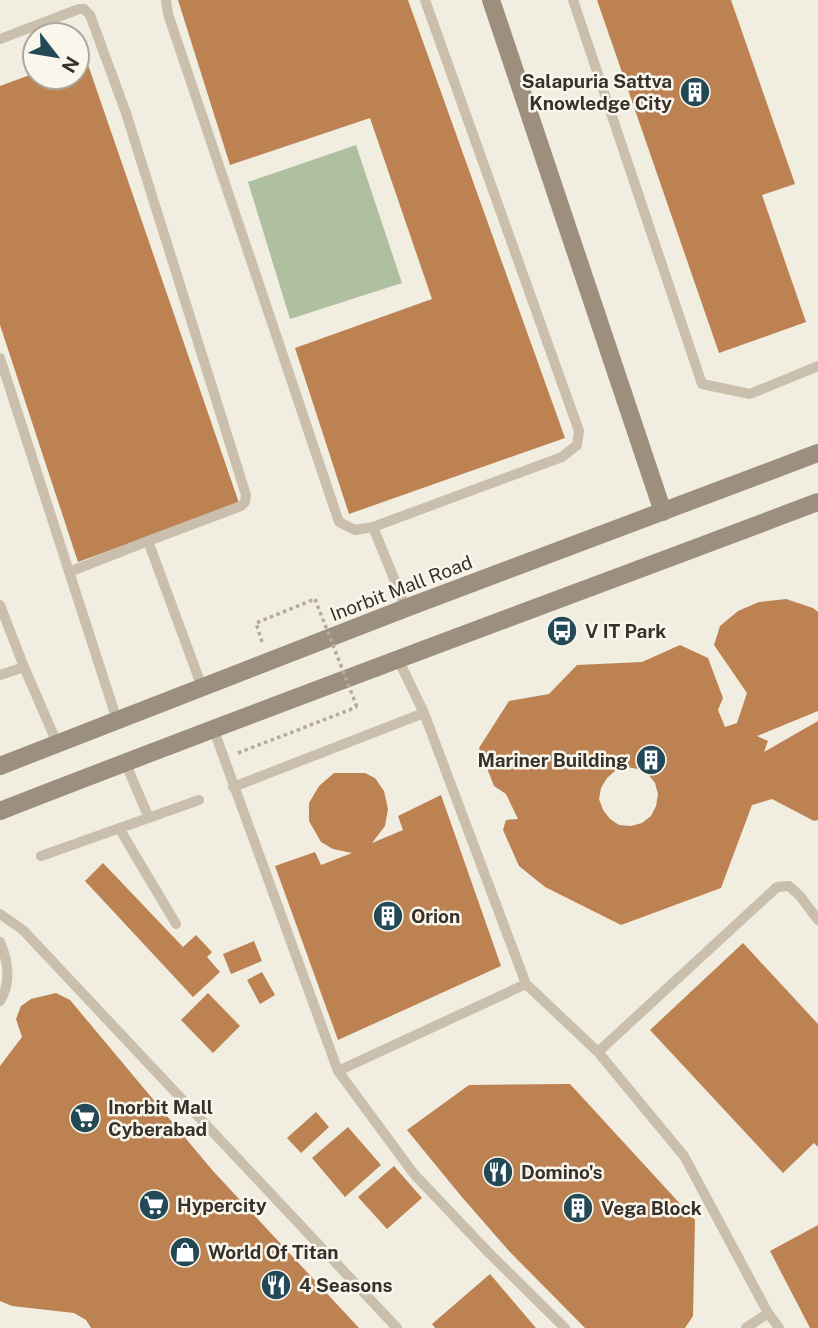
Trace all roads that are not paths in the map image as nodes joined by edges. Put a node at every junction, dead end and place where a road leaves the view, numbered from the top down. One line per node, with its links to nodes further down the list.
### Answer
1 (166, 0): 11 (lane)
2 (425, 0): 11 (lane)
3 (491, 0): 10 (main road)
4 (573, 0): 7 (lane)
5 (0, 39): 12 (lane)
6 (0, 358): 13 (lane)
7 (818, 366)
8 (818, 453): 10 (main road, Inorbit Mall Road)
9 (818, 502): 16 (main road)
10 (663, 512): 15 (main road, Inorbit Mall Road)
11 (373, 527): 15 (lane)
12 (148, 541): 13 (lane); 19 (lane)
13 (69, 572): 21 (lane)
14 (0, 605): 17 (lane)
15 (406, 608): 19 (main road, Inorbit Mall Road)
16 (399, 661): 20 (lane); 22 (main road)
17 (23, 667): 18 (lane); 23 (lane)
18 (0, 675)
19 (202, 687): 21 (main road, Inorbit Mall Road)
20 (424, 713): 26 (lane); 36 (lane)
21 (117, 720): 23 (main road, Inorbit Mall Road)
22 (213, 728): 24 (main road); 26 (lane)
23 (57, 743): 25 (main road, Inorbit Mall Road)
24 (125, 762): 28 (main road); 29 (lane)
25 (0, 766)
26 (233, 787): 39 (lane)
27 (199, 800): 29 (lane)
28 (0, 811)
29 (149, 818): 30 (lane)
30 (119, 828): 31 (lane); 34 (lane)
31 (41, 856)
32 (0, 914): 41 (lane)
33 (818, 920): 38 (lane)
34 (176, 924)
35 (0, 942): 37 (lane)
36 (527, 984): 38 (lane); 39 (lane)
37 (0, 1001)
38 (598, 1052): 40 (lane)
39 (338, 1071): 42 (lane)
40 (768, 1313): 43 (lane); 44 (lane)
41 (397, 1328)
42 (565, 1328)
43 (746, 1328)
44 (779, 1328)

